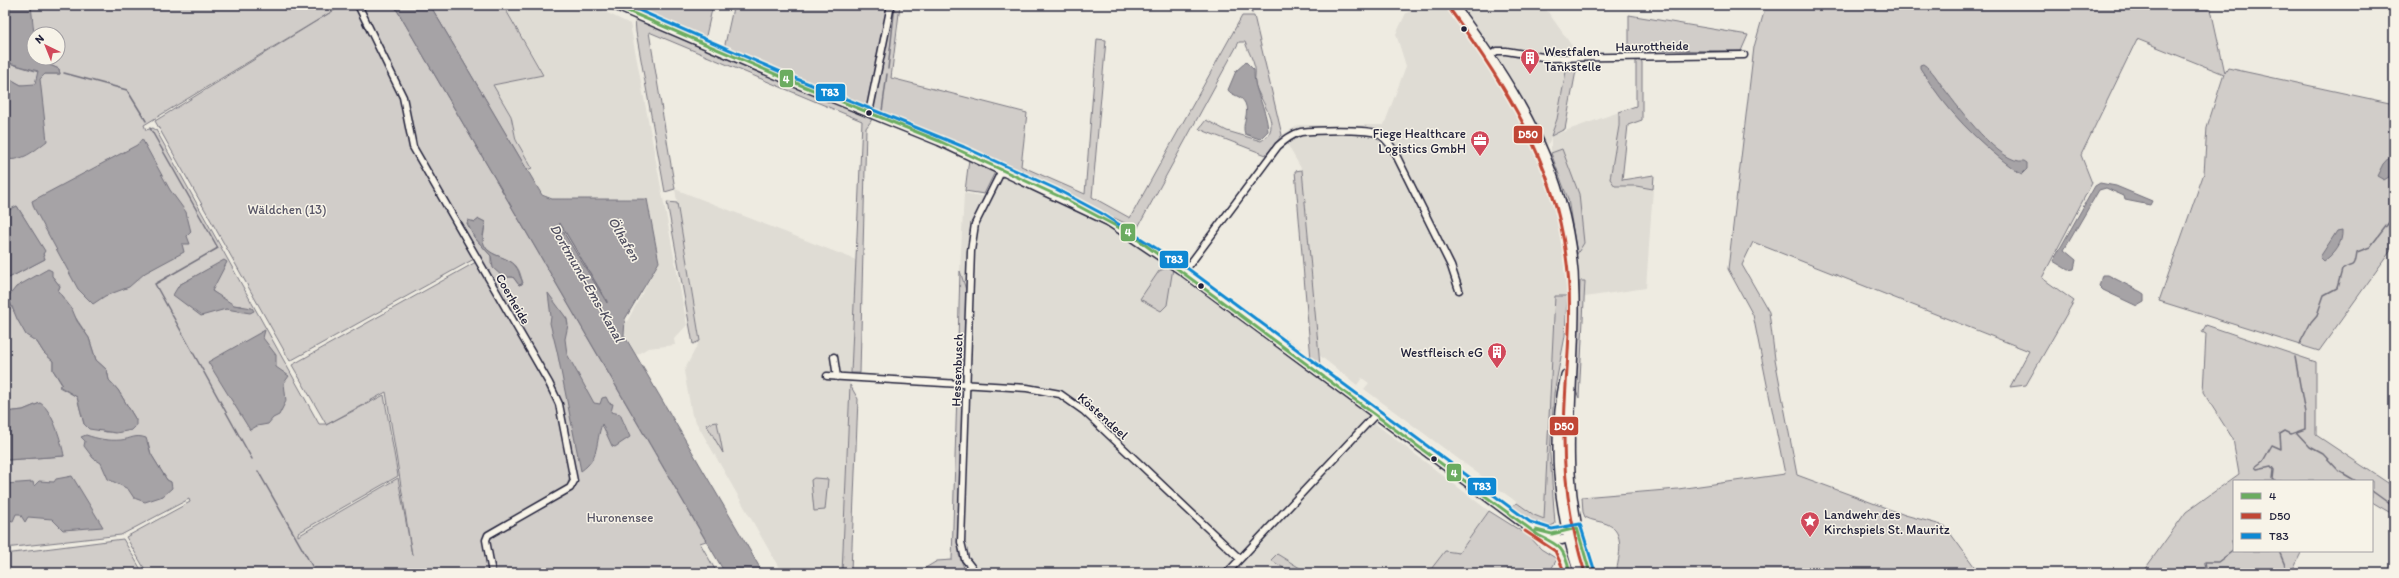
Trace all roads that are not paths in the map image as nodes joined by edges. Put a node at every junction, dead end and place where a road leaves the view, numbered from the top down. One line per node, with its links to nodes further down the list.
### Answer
1 (358, 5): 20 (street, Coerheide)
2 (614, 5): 7 (street)
3 (891, 5): 7 (street)
4 (1453, 5): 5 (main road)
5 (1490, 55): 6 (street, Haurottheide); 11 (main road)
6 (1744, 55)
7 (869, 112): 8 (street)
8 (1002, 170): 9 (street); 15 (street, Hessenbusch)
9 (1184, 272): 10 (street); 16 (street)
10 (1459, 290)
11 (1572, 346): 17 (main road); 18 (main road)
12 (834, 357): 14 (street)
13 (828, 376): 14 (street, Köstendeel)
14 (837, 377): 15 (street, Köstendeel)
15 (968, 386): 19 (street, Köstendeel); 21 (street, Hessenbusch)
16 (1376, 414): 18 (street); 19 (street)
17 (1578, 532): 18 (street); 24 (main road)
18 (1568, 534): 23 (main road)
19 (1240, 559): 22 (street)
20 (492, 573)
21 (976, 573)
22 (1227, 573)
23 (1579, 573)
24 (1590, 573)

